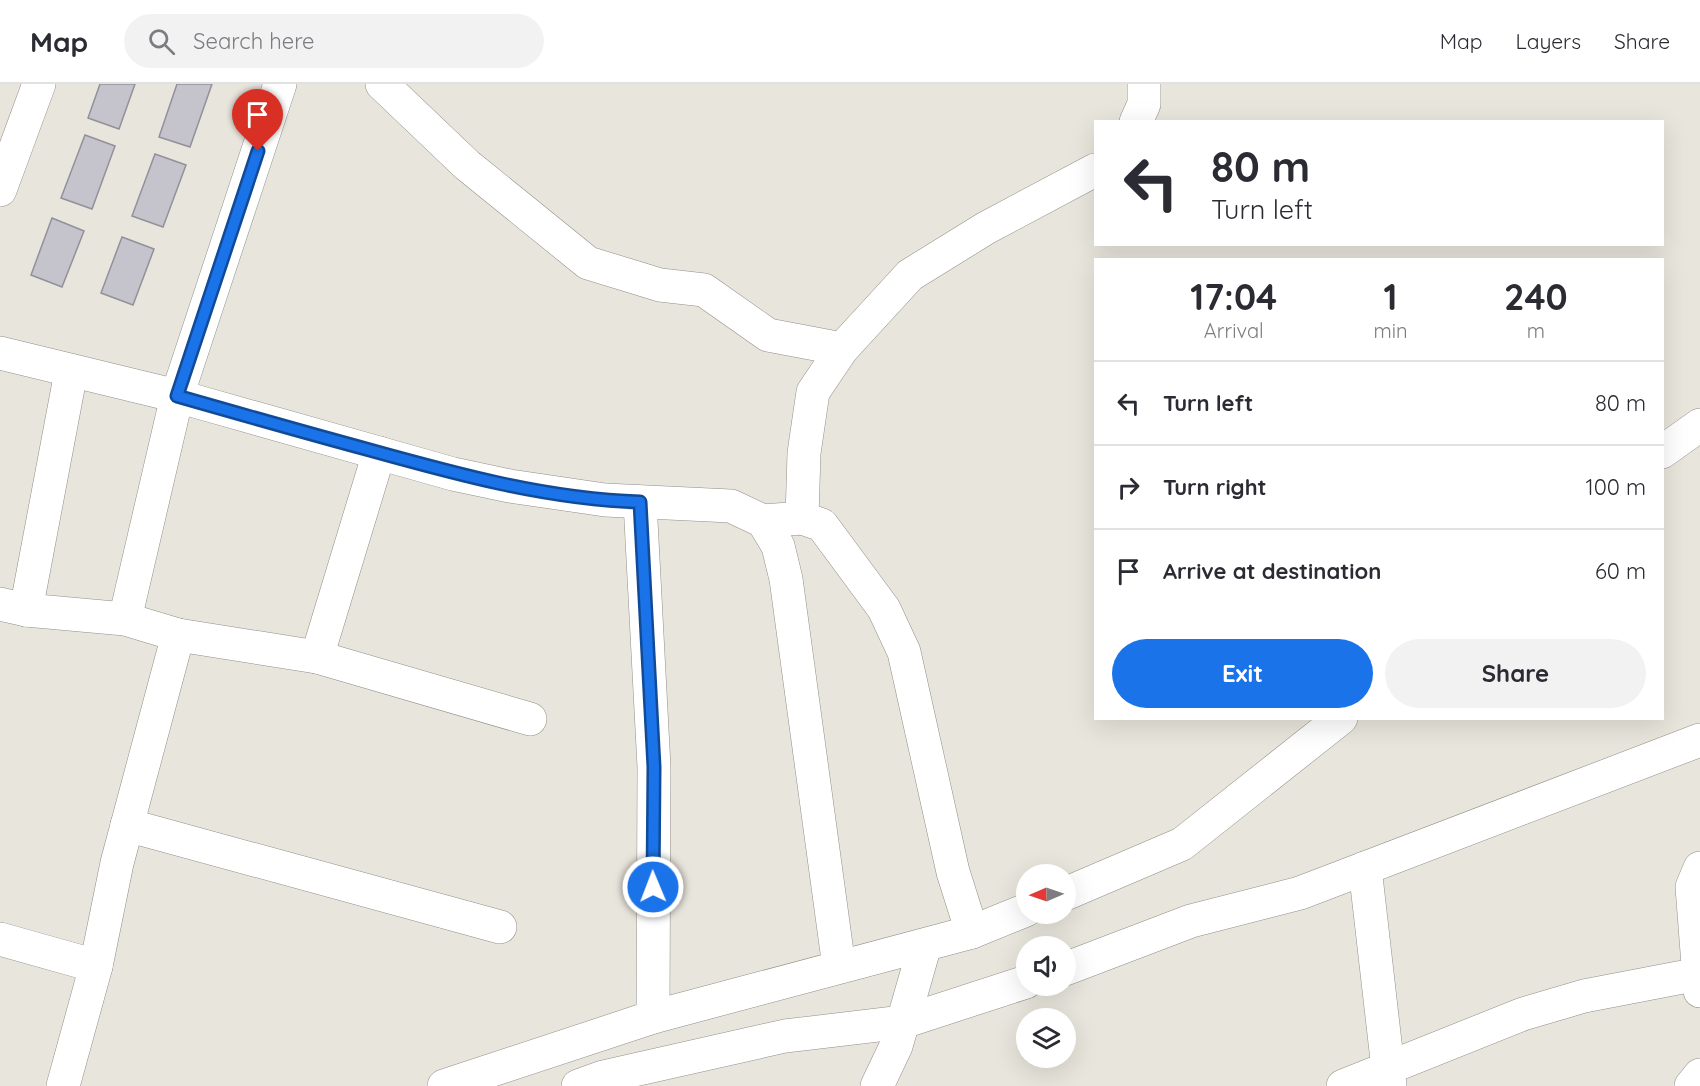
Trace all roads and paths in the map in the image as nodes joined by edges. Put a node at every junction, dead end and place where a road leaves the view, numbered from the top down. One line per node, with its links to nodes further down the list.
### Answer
1 (39, 84): 7 (street)
2 (280, 84): 11 (street)
3 (382, 84): 8 (street)
4 (1144, 84): 5 (street)
5 (1137, 120)
6 (1094, 171): 8 (street)
7 (0, 189)
8 (842, 349): 16 (street)
9 (0, 353): 10 (street)
10 (71, 372): 11 (street); 18 (street)
11 (177, 396): 14 (street); 19 (street)
12 (1700, 424): 13 (street)
13 (1664, 451)
14 (379, 453): 15 (street); 21 (street)
15 (640, 502): 17 (street); 39 (street)
16 (802, 519): 17 (street); 31 (street)
17 (763, 521): 36 (street)
18 (13, 607): 19 (street)
19 (125, 619): 20 (street)
20 (178, 635): 21 (street); 25 (street)
21 (317, 657): 22 (street)
22 (530, 719)
23 (1338, 720): 28 (street)
24 (1700, 740): 26 (street)
25 (127, 825): 30 (street); 35 (street)
26 (1365, 868): 34 (street); 42 (street)
27 (1700, 868): 37 (street)
28 (1076, 889)
29 (1016, 914): 31 (street)
30 (500, 927)
31 (972, 932): 33 (street)
32 (0, 939): 35 (street)
33 (925, 945): 36 (street); 40 (street)
34 (1076, 965)
35 (96, 966): 43 (street)
36 (839, 967): 39 (street)
37 (1700, 982): 42 (street)
38 (1016, 985): 40 (street)
39 (653, 1017): 44 (street)
40 (903, 1022): 45 (street); 46 (street)
41 (1700, 1075): 48 (street)
42 (1389, 1077): 47 (street)
43 (63, 1086)
44 (444, 1086)
45 (578, 1086)
46 (877, 1086)
47 (1343, 1086)
48 (1691, 1086)

